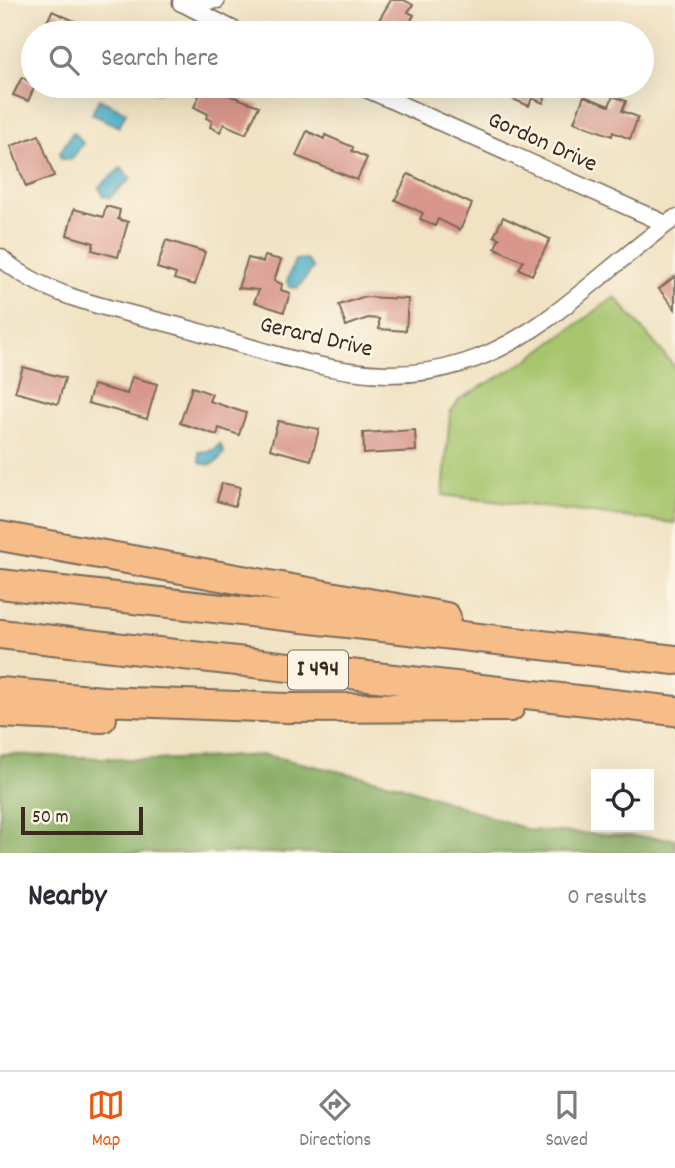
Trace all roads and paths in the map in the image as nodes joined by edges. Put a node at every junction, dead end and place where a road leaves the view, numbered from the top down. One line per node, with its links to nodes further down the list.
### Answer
1 (217, 0): 2 (street)
2 (178, 2): 3 (street)
3 (216, 21)
4 (388, 98): 5 (street, Gordon Drive)
5 (671, 221): 6 (street, Gerard Drive)
6 (0, 257)
7 (0, 536): 10 (highway)
8 (0, 584): 10 (highway, I 494)
9 (0, 634): 13 (highway, I 494)
10 (504, 640): 11 (highway, I 494)
11 (675, 660)
12 (0, 692): 14 (highway)
13 (635, 707): 14 (highway); 15 (highway, I 494)
14 (288, 708): 16 (highway)
15 (675, 711)
16 (0, 713)

